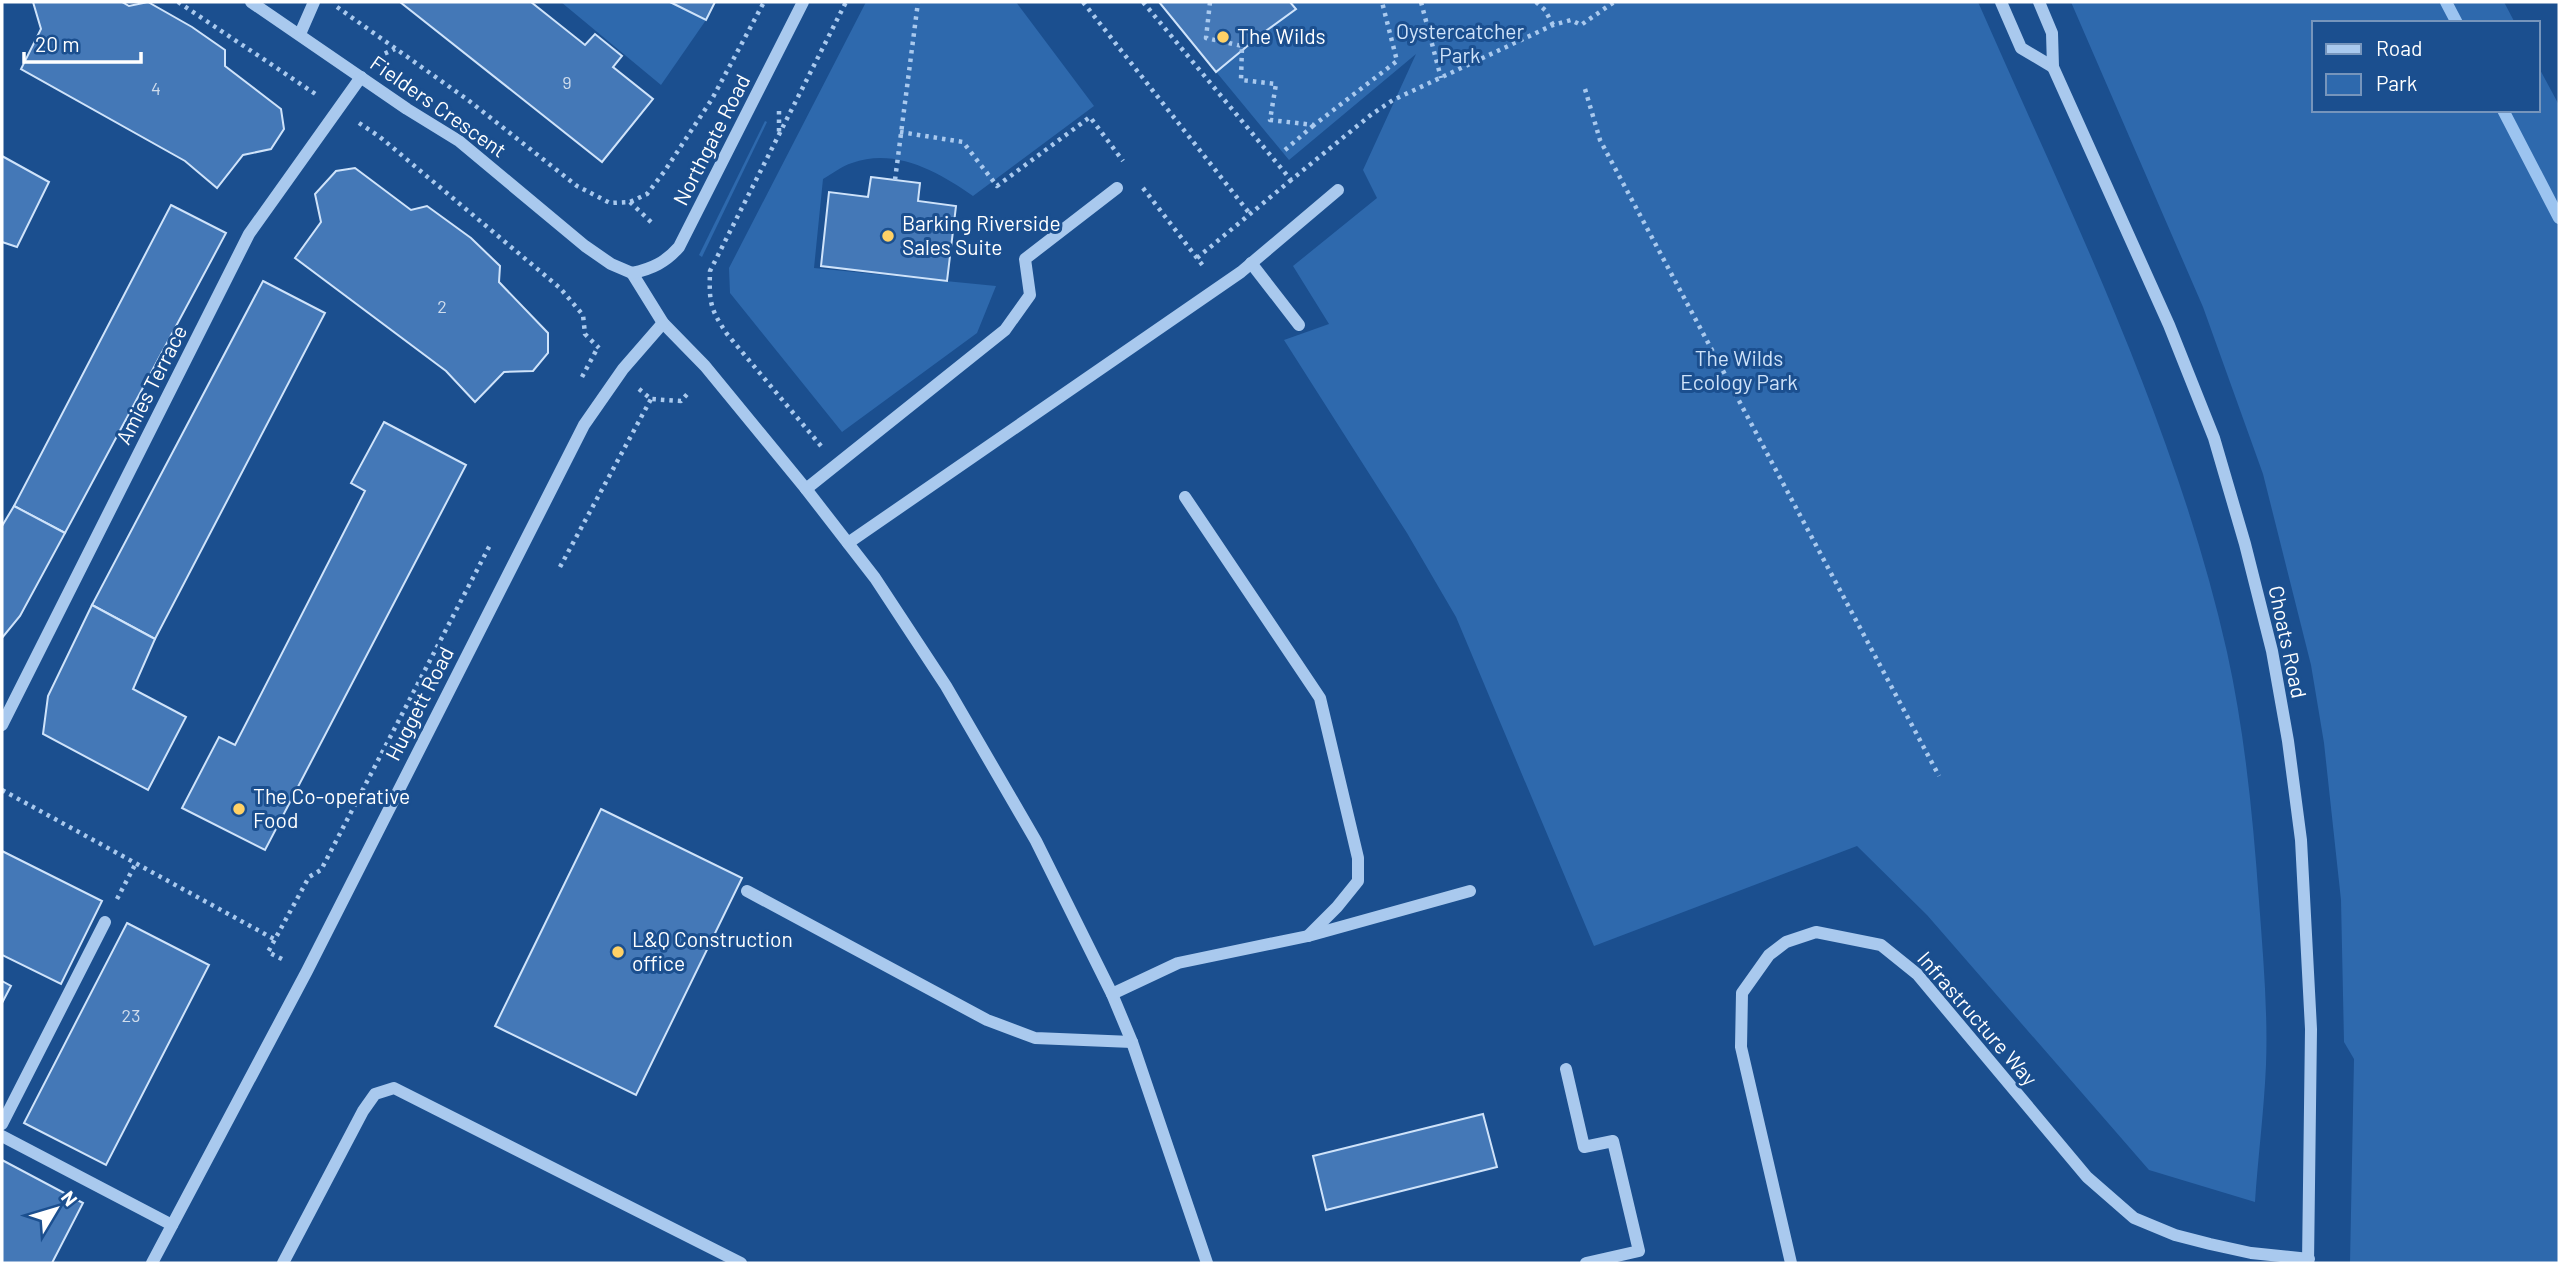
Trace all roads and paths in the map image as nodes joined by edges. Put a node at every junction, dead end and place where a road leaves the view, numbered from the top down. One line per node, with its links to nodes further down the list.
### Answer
1 (251, 2): 18 (street, Fielders Crescent)
2 (314, 2): 18 (street)
3 (330, 2): 32 (path, Fielders Crescent)
4 (764, 2): 32 (path, Northgate Road)
5 (803, 2): 40 (street, Northgate Road)
6 (846, 2): 39 (path)
7 (918, 2): 24 (path)
8 (1083, 2): 33 (path)
9 (1143, 2): 28 (path)
10 (1210, 2): 23 (path)
11 (1382, 2): 23 (path)
12 (1421, 2): 21 (path)
13 (1535, 2): 17 (path)
14 (1614, 2): 17 (path)
15 (2001, 2): 19 (street)
16 (2039, 2): 19 (street, Choats Road)
17 (1553, 25): 21 (path)
18 (300, 34): 20 (street, Fielders Crescent)
19 (2053, 67): 74 (street, Choats Road)
20 (360, 77): 40 (street, Fielders Crescent); 57 (street, Amies Terrace)
21 (1441, 78): 28 (path)
22 (1585, 89): 59 (path)
23 (1314, 125): 25 (path)
24 (900, 132): 26 (path); 27 (path)
25 (1285, 150)
26 (1127, 166)
27 (895, 180)
28 (1291, 180): 33 (path)
29 (1142, 186): 36 (path)
30 (1117, 188): 50 (street)
31 (1338, 190): 37 (street)
32 (630, 202): 34 (path)
33 (1250, 214): 36 (path)
34 (652, 223)
35 (522, 257): 46 (path)
36 (1197, 258): 41 (path)
37 (1251, 264): 41 (street); 43 (street)
38 (704, 267): 39 (path)
39 (710, 271): 44 (path)
40 (632, 273): 42 (street)
41 (1221, 286): 54 (street)
42 (663, 323): 51 (street); 73 (street, Huggett Road)
43 (1299, 325)
44 (727, 334): 45 (path); 50 (path)
45 (719, 345)
46 (579, 383)
47 (640, 390): 49 (path)
48 (690, 391): 49 (path)
49 (651, 400): 55 (path)
50 (838, 465): 51 (street)
51 (806, 489): 54 (street)
52 (1185, 497): 65 (street)
53 (495, 536): 66 (path)
54 (848, 543): 68 (street)
55 (560, 567)
56 (2, 694): 57 (street)
57 (14, 700): 58 (street, Amies Terrace)
58 (2, 725)
59 (1939, 776)
60 (2, 790): 61 (path)
61 (136, 863): 64 (path); 66 (path)
62 (747, 891): 69 (street)
63 (1470, 891): 65 (street)
64 (105, 922): 71 (street)
65 (1308, 936): 68 (street)
66 (274, 939): 67 (path)
67 (282, 959)
68 (1112, 994): 69 (street)
69 (1132, 1042): 78 (street)
70 (1566, 1069): 79 (street)
71 (2, 1124)
72 (2, 1136): 73 (street)
73 (172, 1226): 75 (street, Huggett Road)
74 (2309, 1261): 80 (street, Infrastructure Way)
75 (152, 1263)
76 (283, 1263): 77 (street)
77 (741, 1263)
78 (1207, 1263)
79 (1586, 1263)
80 (1791, 1263)

